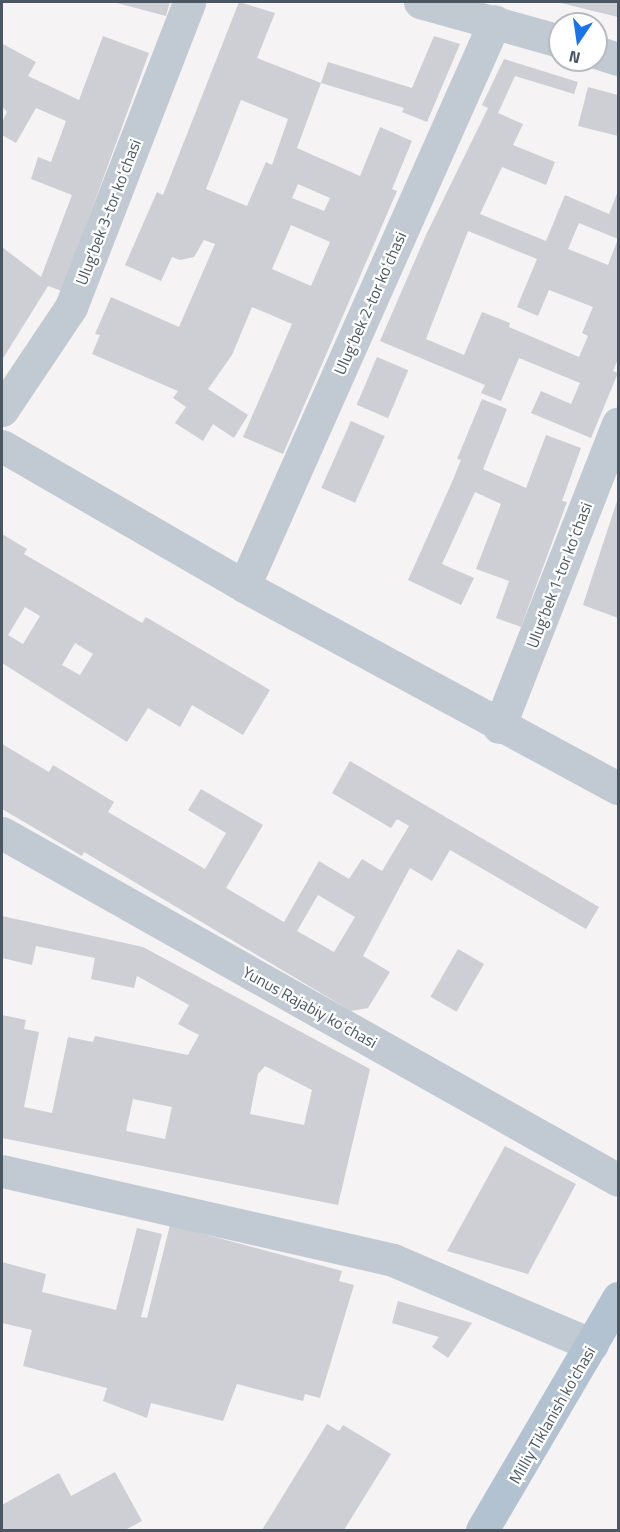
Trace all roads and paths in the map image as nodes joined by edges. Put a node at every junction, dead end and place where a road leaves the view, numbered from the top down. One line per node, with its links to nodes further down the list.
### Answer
1 (189, 2): 5 (street, Ulug‘bek 3-tor koʻchasi)
2 (420, 2): 3 (street)
3 (495, 21): 4 (street); 8 (street, Ulug‘bek 2-tor koʻchasi)
4 (548, 37)
5 (2, 410)
6 (618, 423): 9 (street, Ulug‘bek 1-tor koʻchasi)
7 (2, 446): 8 (street)
8 (244, 586): 9 (street)
9 (499, 727): 10 (street)
10 (618, 788)
11 (2, 833): 12 (street, Yunus Rajabiy koʻchasi)
12 (35, 854): 13 (street); 15 (street, Yunus Rajabiy koʻchasi)
13 (2, 858)
14 (2, 1171): 17 (street)
15 (618, 1180)
16 (618, 1298): 17 (main road, Milliy Tiklanish ko'chasi)
17 (592, 1345): 18 (main road, Milliy Tiklanish ko'chasi)
18 (482, 1530)

